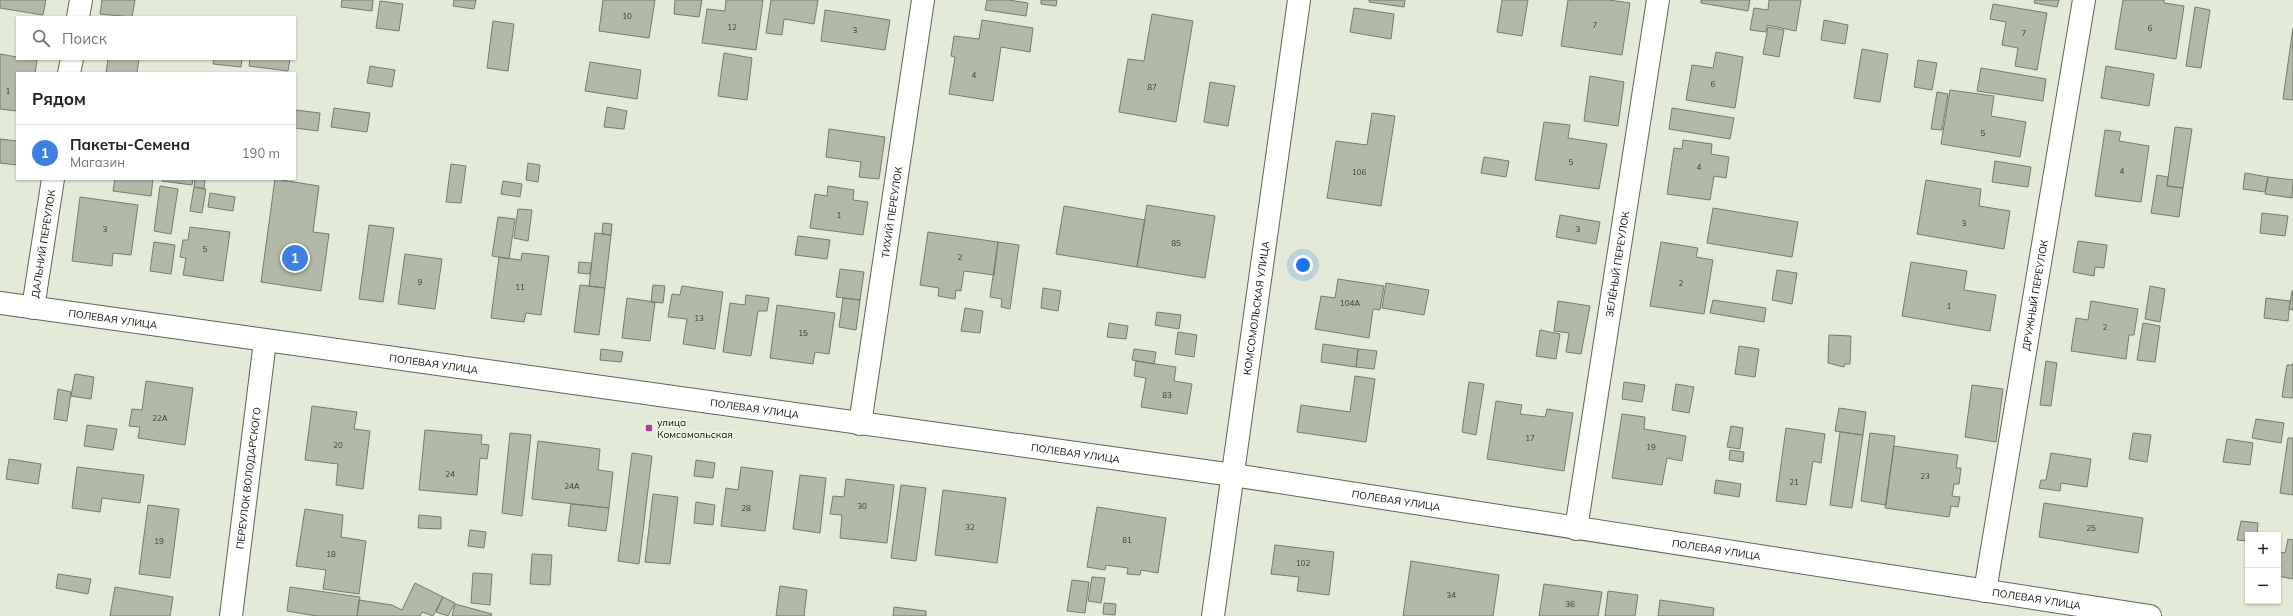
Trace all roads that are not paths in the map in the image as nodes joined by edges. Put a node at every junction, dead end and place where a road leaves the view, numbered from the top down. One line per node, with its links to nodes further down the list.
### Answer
1 (81, 0): 6 (street)
2 (923, 0): 13 (street, ТИХИЙ ПЕРЕУЛОК)
3 (1299, 0): 14 (street, КОМСОМОЛЬСКАЯ УЛИЦА)
4 (1658, 0): 15 (street, ЗЕЛЁНЫЙ ПЕРЕУЛОК)
5 (2084, 0): 16 (street, ДРУЖНЫЙ ПЕРЕУЛОК)
6 (78, 16)
7 (72, 60): 8 (street)
8 (69, 72)
9 (53, 180): 11 (street, ДАЛЬНИЙ ПЕРЕУЛОК)
10 (0, 303): 11 (street, ПОЛЕВАЯ УЛИЦА)
11 (33, 308): 12 (street, ПОЛЕВАЯ УЛИЦА)
12 (265, 341): 13 (street, ПОЛЕВАЯ УЛИЦА); 17 (street, ПЕРЕУЛОК ВОЛОДАРСКОГО)
13 (860, 424): 14 (street, ПОЛЕВАЯ УЛИЦА)
14 (1233, 475): 15 (street, ПОЛЕВАЯ УЛИЦА); 18 (street, КОМСОМОЛЬСКАЯ УЛИЦА)
15 (1576, 529): 16 (street, ПОЛЕВАЯ УЛИЦА)
16 (1985, 591): 19 (street, ПОЛЕВАЯ УЛИЦА)
17 (231, 616)
18 (1213, 616)
19 (2150, 616)

